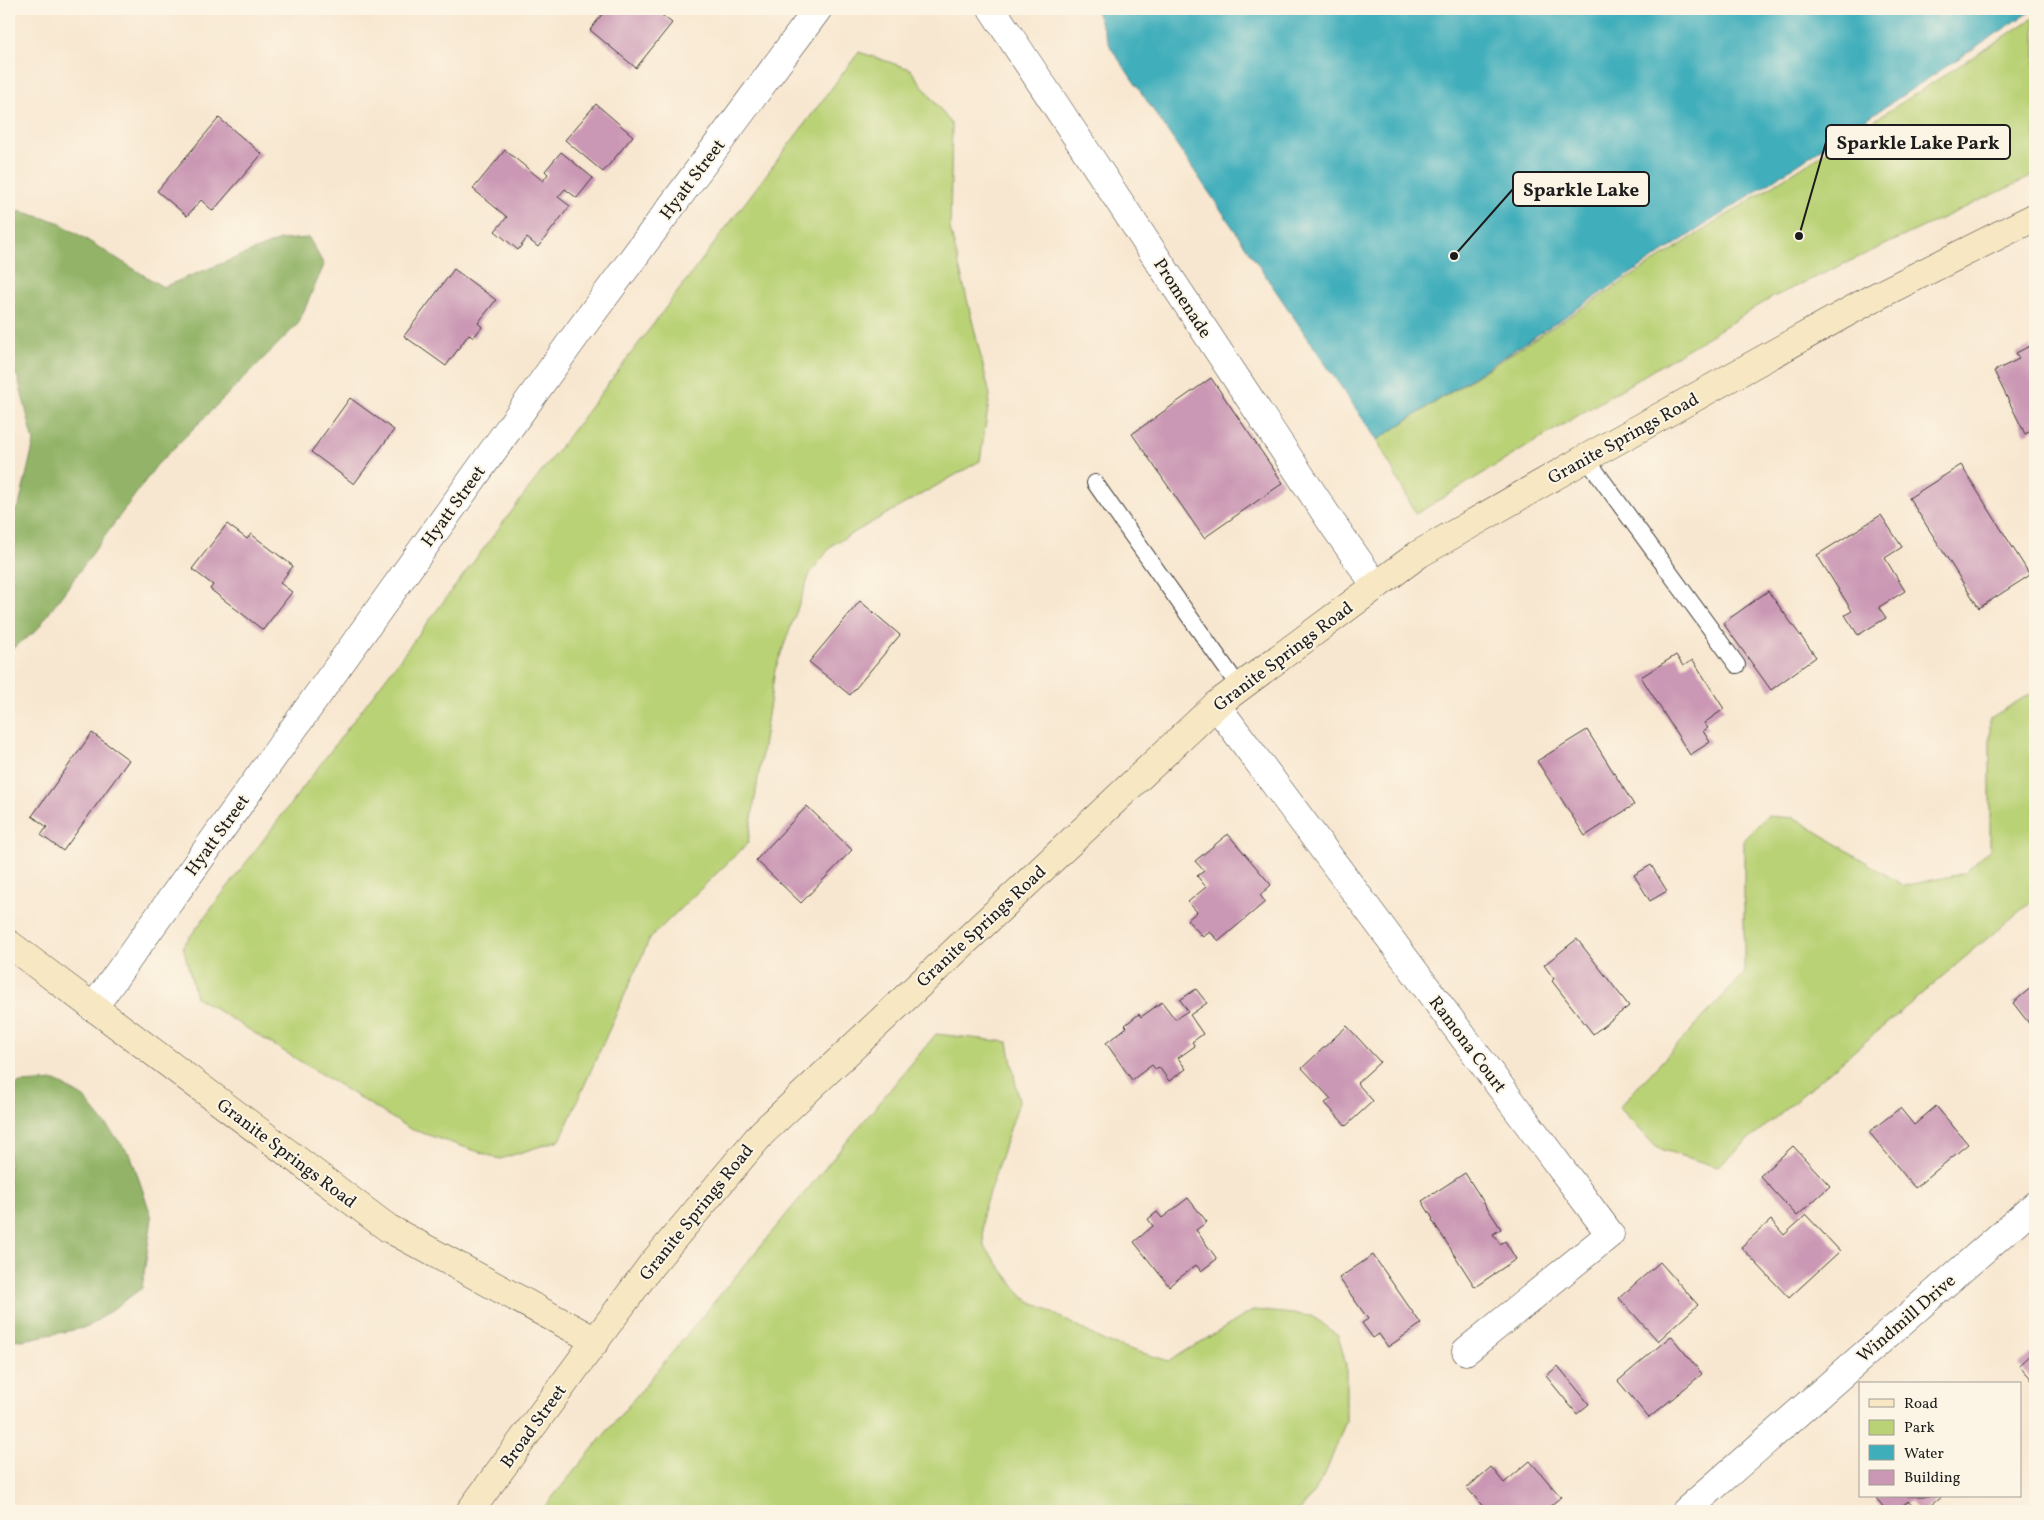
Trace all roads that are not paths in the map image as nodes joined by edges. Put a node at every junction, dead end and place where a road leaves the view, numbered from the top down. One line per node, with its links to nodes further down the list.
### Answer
1 (818, 9): 11 (street, Hyatt Street)
2 (992, 9): 6 (street, Promenade)
3 (2035, 217): 4 (street, Granite Springs Road)
4 (1586, 458): 6 (street, Granite Springs Road); 7 (lane)
5 (1095, 483): 8 (lane)
6 (1376, 586): 8 (street, Granite Springs Road)
7 (1737, 665)
8 (1240, 688): 9 (street, Granite Springs Road)
9 (1216, 705): 13 (street, Granite Springs Road); 14 (street, Ramona Court)
10 (9, 944): 11 (street, Granite Springs Road)
11 (93, 1008): 13 (street, Granite Springs Road)
12 (2035, 1205): 16 (street, Windmill Drive)
13 (596, 1341): 15 (street, Broad Street)
14 (1466, 1351)
15 (470, 1511)
16 (1686, 1511)

